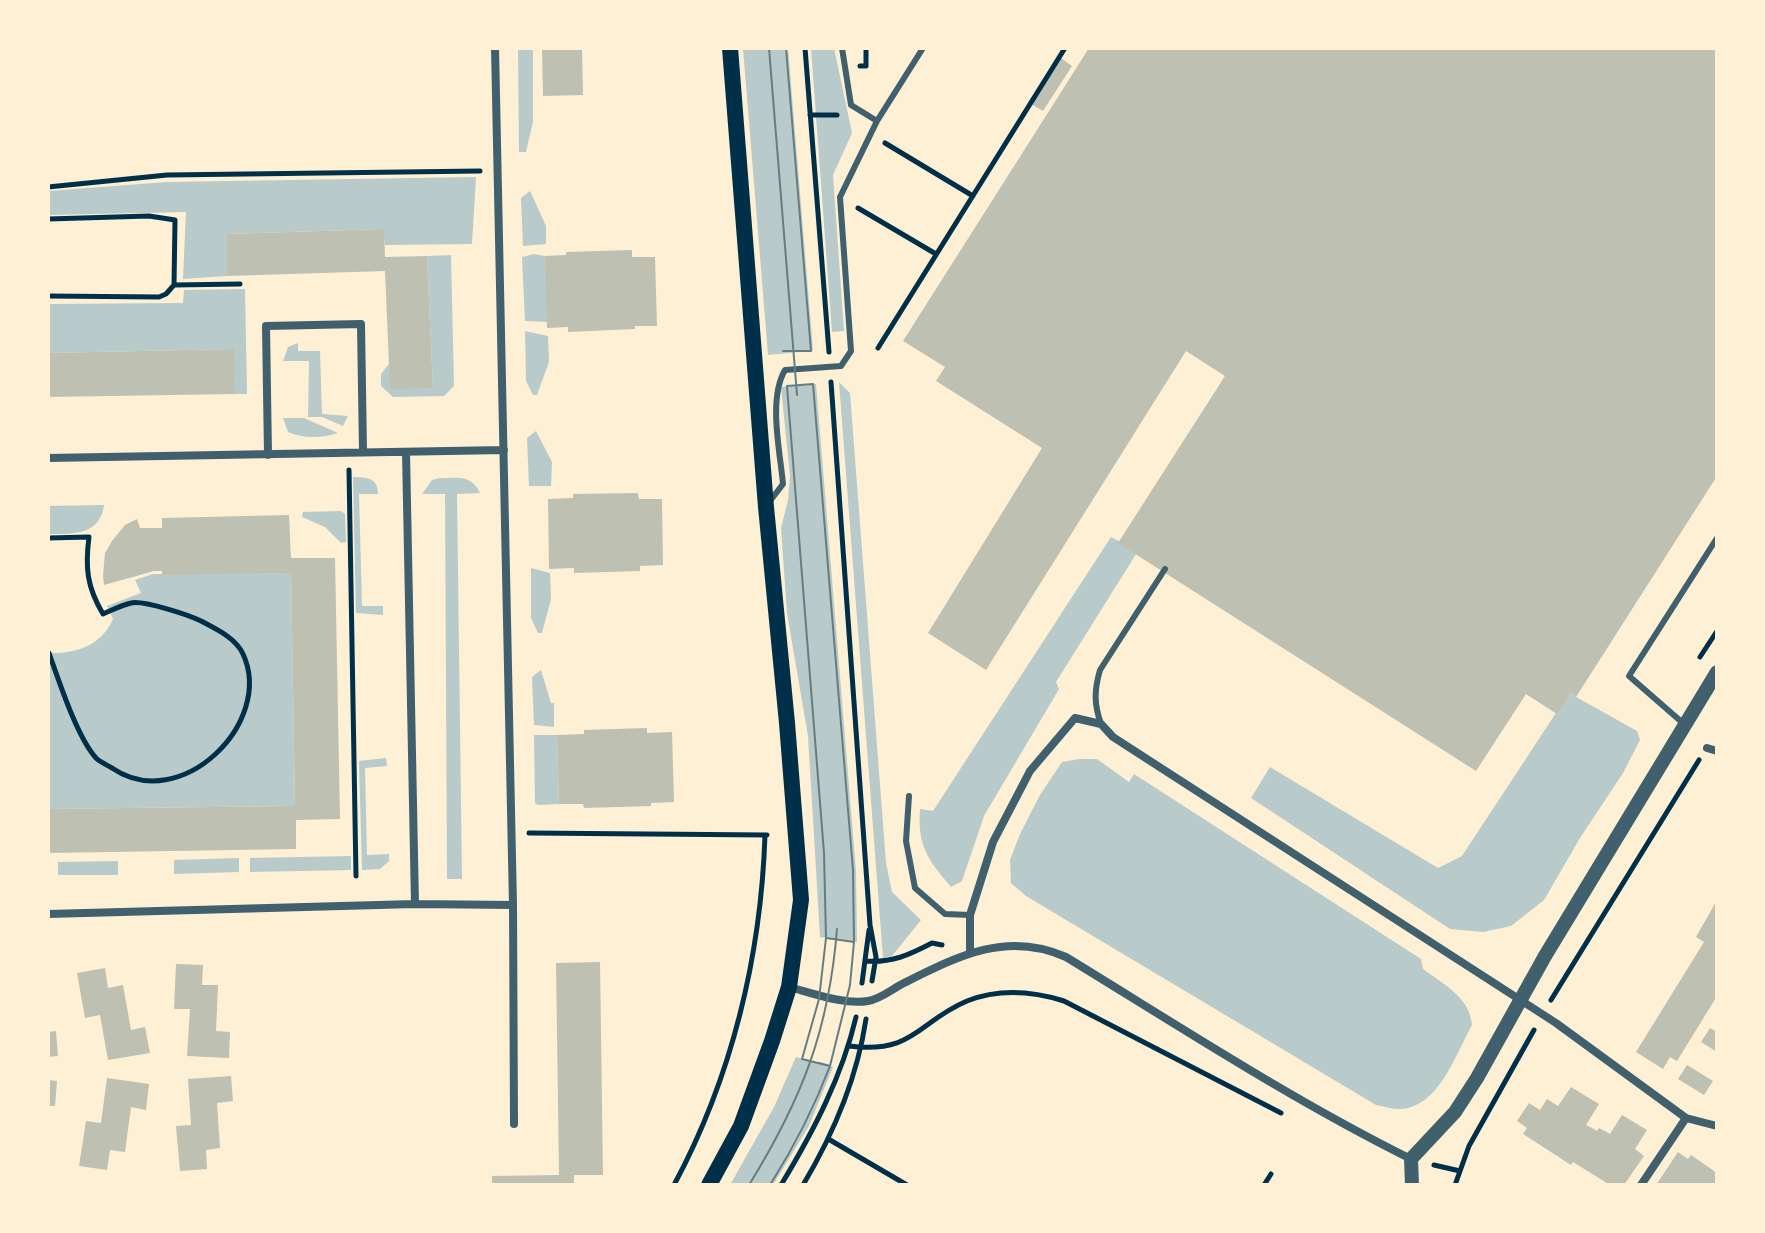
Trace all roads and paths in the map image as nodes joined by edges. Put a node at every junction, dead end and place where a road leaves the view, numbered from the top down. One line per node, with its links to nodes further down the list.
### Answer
1 (495, 48): 9 (street)
2 (729, 48): 26 (main road)
3 (805, 48): 19 (path)
4 (842, 48): 7 (lane)
5 (923, 48): 7 (lane)
6 (1065, 48): 11 (path)
7 (877, 121): 8 (lane)
8 (870, 133): 11 (path); 12 (lane)
9 (497, 170): 10 (path); 20 (street)
10 (48, 187)
11 (973, 196): 14 (path)
12 (840, 197): 14 (path); 19 (lane)
13 (48, 219): 16 (path)
14 (936, 254): 18 (path)
15 (240, 284): 16 (path)
16 (174, 285): 17 (path)
17 (48, 296)
18 (878, 348)
19 (830, 367): 26 (lane); 45 (path)
20 (504, 450): 22 (street); 37 (street)
21 (363, 452): 22 (street); 23 (street); 24 (street)
22 (406, 452): 41 (street)
23 (349, 453): 24 (street); 40 (path)
24 (268, 455): 25 (street)
25 (48, 458)
26 (766, 507): 47 (main road)
27 (48, 538): 30 (path)
28 (1717, 538): 33 (lane)
29 (1165, 569): 32 (lane)
30 (49, 653)
31 (1715, 681): 33 (street)
32 (1101, 724): 44 (street); 48 (street)
33 (1684, 724): 48 (street)
34 (1707, 748): 35 (street); 50 (path)
35 (1717, 751)
36 (909, 796): 44 (lane)
37 (512, 832): 38 (path); 42 (street)
38 (756, 835)
39 (765, 835): 60 (path)
40 (356, 876)
41 (415, 904): 42 (street); 43 (street)
42 (513, 905): 55 (street)
43 (48, 914)
44 (970, 915): 46 (street)
45 (870, 925): 49 (path); 49 (path)
46 (970, 952): 49 (street); 58 (street)
47 (789, 987): 49 (street); 61 (main road)
48 (1520, 999): 50 (street); 58 (street)
49 (864, 1001): 51 (path); 52 (path)
50 (1542, 1015): 54 (street); 67 (path)
51 (849, 1046): 52 (path); 62 (path)
52 (861, 1047): 53 (path); 57 (path)
53 (1289, 1117)
54 (1686, 1118): 56 (street); 68 (street)
55 (514, 1124)
56 (1717, 1126)
57 (830, 1140): 63 (path); 64 (path)
58 (1411, 1159): 66 (street)
59 (1271, 1174): 65 (path)
60 (674, 1185)
61 (709, 1185)
62 (781, 1185)
63 (803, 1185)
64 (907, 1185)
65 (1264, 1185)
66 (1412, 1185)
67 (1455, 1185)
68 (1641, 1185)

